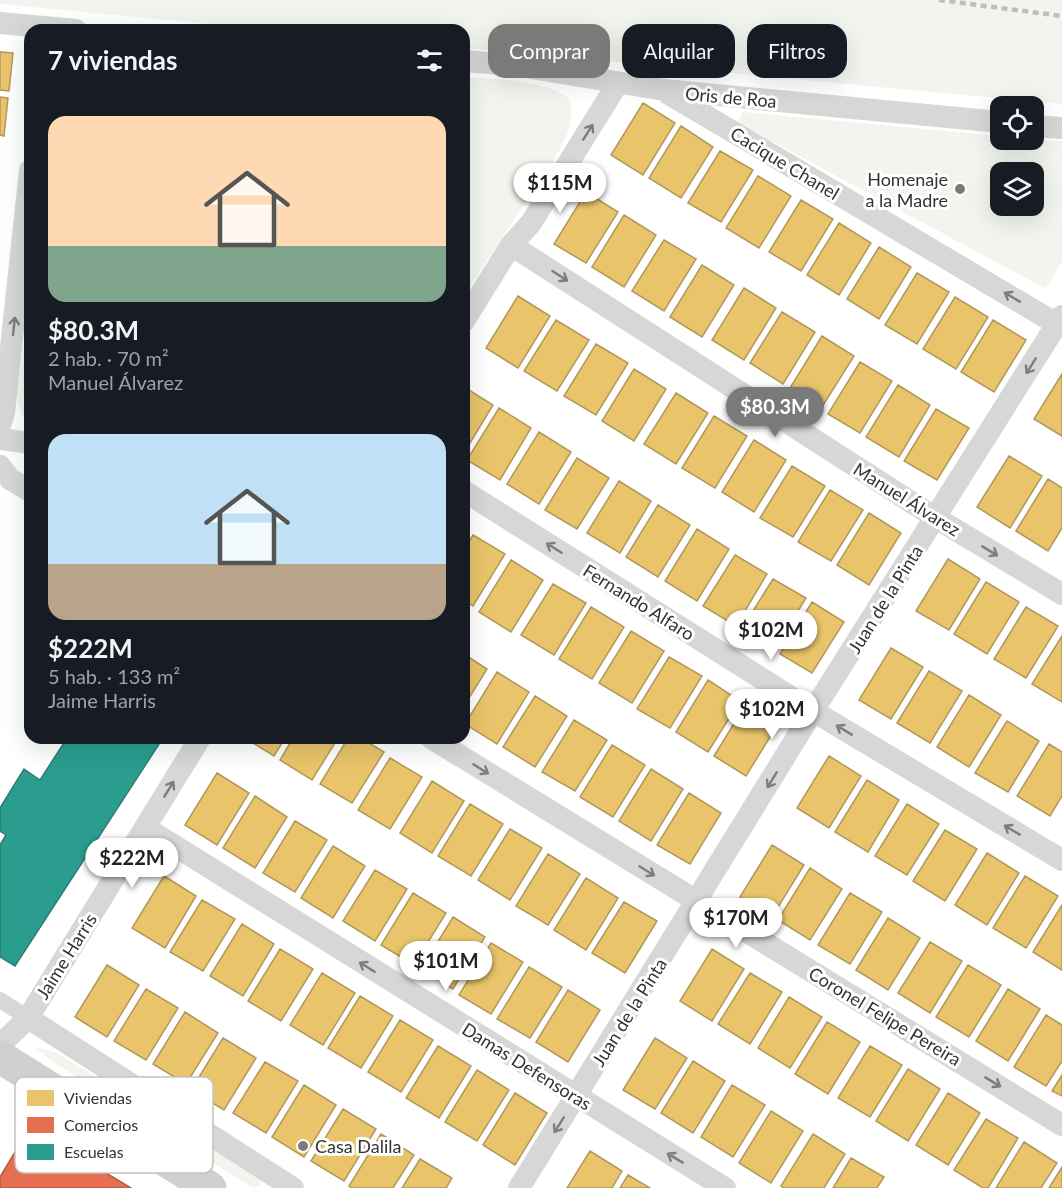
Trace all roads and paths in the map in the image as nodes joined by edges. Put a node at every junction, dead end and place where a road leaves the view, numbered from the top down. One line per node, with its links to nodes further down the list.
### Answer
1 (0, 23): 2 (street)
2 (24, 26)
3 (470, 61): 4 (street, Oris de Roa)
4 (618, 83): 5 (street, Oris de Roa); 10 (street, one-way to 4)
5 (664, 90): 6 (street, Oris de Roa); 12 (street, Cacique Chanel, one-way to 5)
6 (990, 121)
7 (1044, 127): 8 (street)
8 (1062, 128)
9 (24, 226): 13 (street, one-way to 9)
10 (511, 245): 11 (street); 19 (street, Manuel Álvarez, one-way to 19)
11 (470, 311)
12 (1060, 322): 19 (street, Juan de la Pinta, one-way to 19)
13 (0, 425)
14 (0, 439): 15 (street)
15 (24, 442)
16 (0, 466): 17 (street)
17 (24, 487)
18 (470, 495): 21 (street, Fernando Alfaro, one-way to 18)
19 (936, 518): 20 (street, Manuel Álvarez, one-way to 20); 21 (street, Juan de la Pinta)
20 (1062, 594)
21 (813, 711): 25 (street, Fernando Alfaro, one-way to 21); 26 (street, Juan de la Pinta, one-way to 26)
22 (196, 744): 24 (street, Jaime Harris, one-way to 22)
23 (441, 744): 26 (street, Coronel Felipe Pereira, one-way to 26)
24 (146, 828): 28 (street, Jaime Harris); 33 (street, Damas Defensoras, one-way to 24)
25 (1062, 860)
26 (698, 902): 33 (street, Juan de la Pinta); 34 (street, Coronel Felipe Pereira, one-way to 34)
27 (0, 1000): 28 (street)
28 (28, 1018): 29 (street, Jaime Harris); 32 (street)
29 (0, 1045)
30 (0, 1057): 31 (main road)
31 (32, 1077)
32 (118, 1077)
33 (576, 1097): 39 (street, Juan de la Pinta, one-way to 39); 40 (street, Damas Defensoras, one-way to 33)
34 (1062, 1125)
35 (213, 1140): 37 (street)
36 (186, 1173): 38 (main road)
37 (283, 1186)
38 (210, 1188)
39 (519, 1188)
40 (725, 1188)

